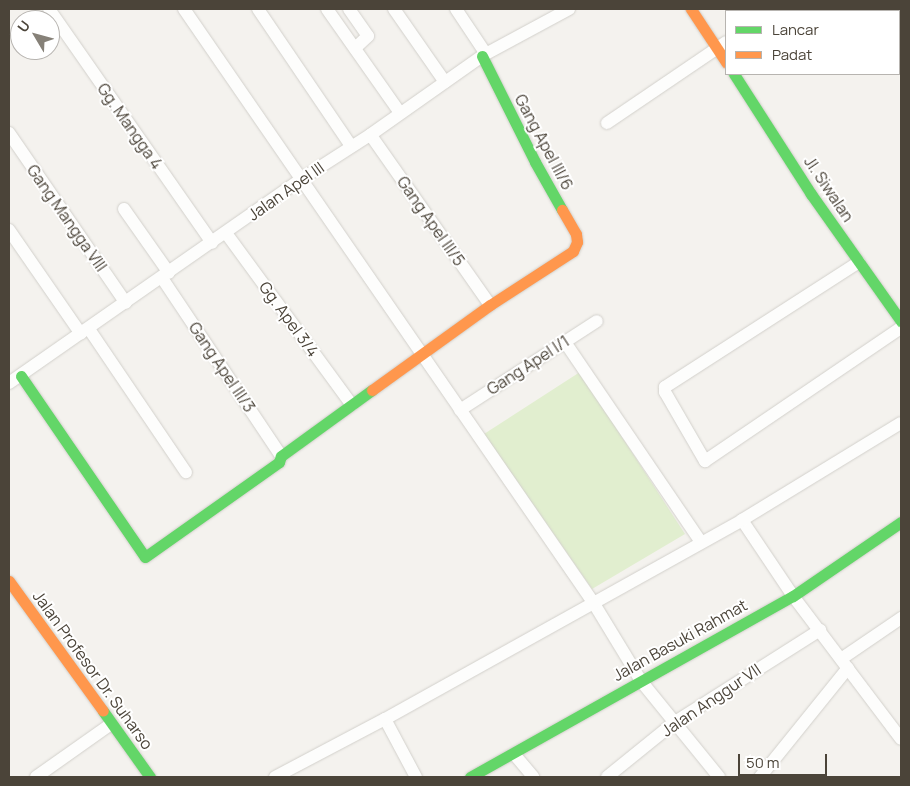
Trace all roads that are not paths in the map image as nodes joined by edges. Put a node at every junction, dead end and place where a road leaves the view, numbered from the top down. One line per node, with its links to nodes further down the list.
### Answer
1 (49, 9): 25 (street, Gg. Mangga 4)
2 (184, 9): 21 (street)
3 (258, 9): 20 (street)
4 (327, 9): 11 (street)
5 (349, 9): 11 (street)
6 (394, 9): 15 (street)
7 (456, 9): 12 (street)
8 (569, 9): 12 (street, Jalan Apel III)
9 (691, 9): 10 (street)
10 (722, 45): 13 (street); 17 (street)
11 (355, 48): 16 (street)
12 (484, 55): 15 (street, Jalan Apel III); 29 (street, Gang Apel III/6)
13 (725, 58)
14 (735, 75): 26 (street, Jl. Siwalan)
15 (445, 82): 16 (street, Jalan Apel III)
16 (400, 113): 20 (street, Jalan Apel III)
17 (607, 123)
18 (9, 133): 28 (street, Gang Mangga VIII)
19 (372, 138): 29 (street, Gang Apel III/5)
20 (351, 146): 21 (street, Jalan Apel III)
21 (303, 178): 24 (street, Jalan Apel III); 35 (street)
22 (124, 209): 27 (street, Gang Apel III/3)
23 (9, 230): 33 (street)
24 (226, 233): 25 (street, Jalan Apel III); 38 (street, Gg. Apel 3/4)
25 (212, 243): 27 (street, Jalan Apel III)
26 (859, 262): 31 (street, Jl. Siwalan); 32 (street)
27 (166, 276): 28 (street, Jalan Apel III); 41 (street, Gang Apel III/3)
28 (126, 303): 33 (street, Jalan Apel III)
29 (490, 305): 35 (street)
30 (596, 321): 34 (street, Gang Apel I/1)
31 (901, 321)
32 (901, 328)
33 (85, 331): 36 (street, Jalan Apel III); 42 (street)
34 (565, 342): 39 (street, Gang Apel I/1); 45 (street)
35 (421, 355): 38 (street); 39 (street)
36 (21, 376): 37 (street, Jalan Apel III); 41 (street)
37 (9, 383)
38 (352, 405): 41 (street)
39 (460, 410): 49 (street)
40 (901, 423): 43 (street)
41 (281, 456)
42 (186, 472)
43 (742, 520): 45 (street); 47 (street)
44 (901, 522): 47 (street, Jalan Basuki Rahmat)
45 (701, 542): 49 (street)
46 (9, 581): 56 (street, Jalan Profesor Dr. Suharso)
47 (793, 596): 51 (street); 53 (street, Jalan Basuki Rahmat)
48 (9, 599): 56 (street, Jalan Profesor Dr. Suharso)
49 (594, 602): 53 (street); 54 (street)
50 (901, 618): 52 (street)
51 (820, 630): 52 (street); 55 (street, Jalan Anggur VII)
52 (844, 664): 57 (street); 69 (street)
53 (641, 681): 55 (street); 58 (street, Jalan Basuki Rahmat)
54 (385, 720): 63 (street); 64 (street)
55 (675, 722): 67 (street, Jalan Anggur VII); 68 (street)
56 (108, 727): 59 (street); 61 (street, Jalan Profesor Dr. Suharso); 62 (street, Jalan Profesor Dr. Suharso)
57 (901, 739)
58 (514, 754): 65 (street, Jalan Basuki Rahmat); 66 (street)
59 (50, 774): 60 (street)
60 (36, 777)
61 (140, 777)
62 (150, 777)
63 (275, 777)
64 (416, 777)
65 (470, 777)
66 (533, 777)
67 (607, 777)
68 (718, 777)
69 (760, 777)

